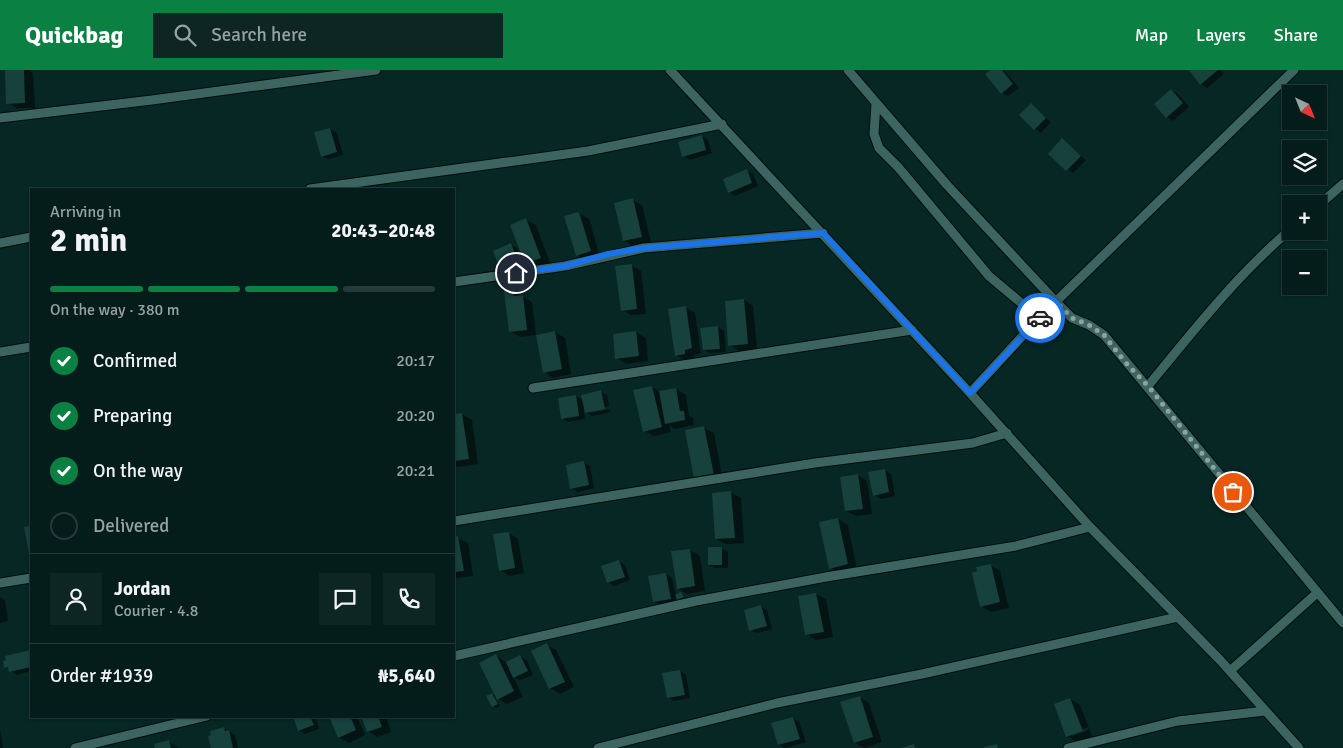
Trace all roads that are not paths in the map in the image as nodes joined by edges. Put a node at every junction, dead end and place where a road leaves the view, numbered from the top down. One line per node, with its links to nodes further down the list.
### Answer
1 (376, 70): 6 (street)
2 (670, 70): 7 (street)
3 (848, 70): 5 (street)
4 (1294, 70): 16 (street)
5 (876, 102): 16 (street); 17 (street)
6 (0, 118)
7 (722, 124): 9 (street); 11 (street)
8 (1343, 184): 10 (street)
9 (317, 188)
10 (1327, 198)
11 (823, 233): 15 (street); 18 (street)
12 (1282, 236): 21 (street)
13 (30, 237): 14 (street)
14 (0, 243)
15 (455, 282)
16 (1057, 303): 17 (street); 21 (street)
17 (1040, 318): 23 (street)
18 (912, 330): 22 (street); 23 (street)
19 (30, 347): 20 (street)
20 (0, 352)
21 (1148, 386): 29 (street)
22 (533, 388)
23 (970, 393): 24 (street)
24 (1007, 433): 25 (street); 26 (street)
25 (455, 522)
26 (1090, 527): 30 (street); 32 (street)
27 (30, 578): 28 (street)
28 (0, 583)
29 (1317, 593): 31 (street); 33 (street)
30 (1178, 617): 33 (street); 37 (street)
31 (1343, 623)
32 (455, 656)
33 (1230, 671): 34 (street)
34 (1265, 711): 38 (street); 39 (street)
35 (199, 718): 36 (street)
36 (75, 748)
37 (598, 748)
38 (1068, 748)
39 (1299, 748)

